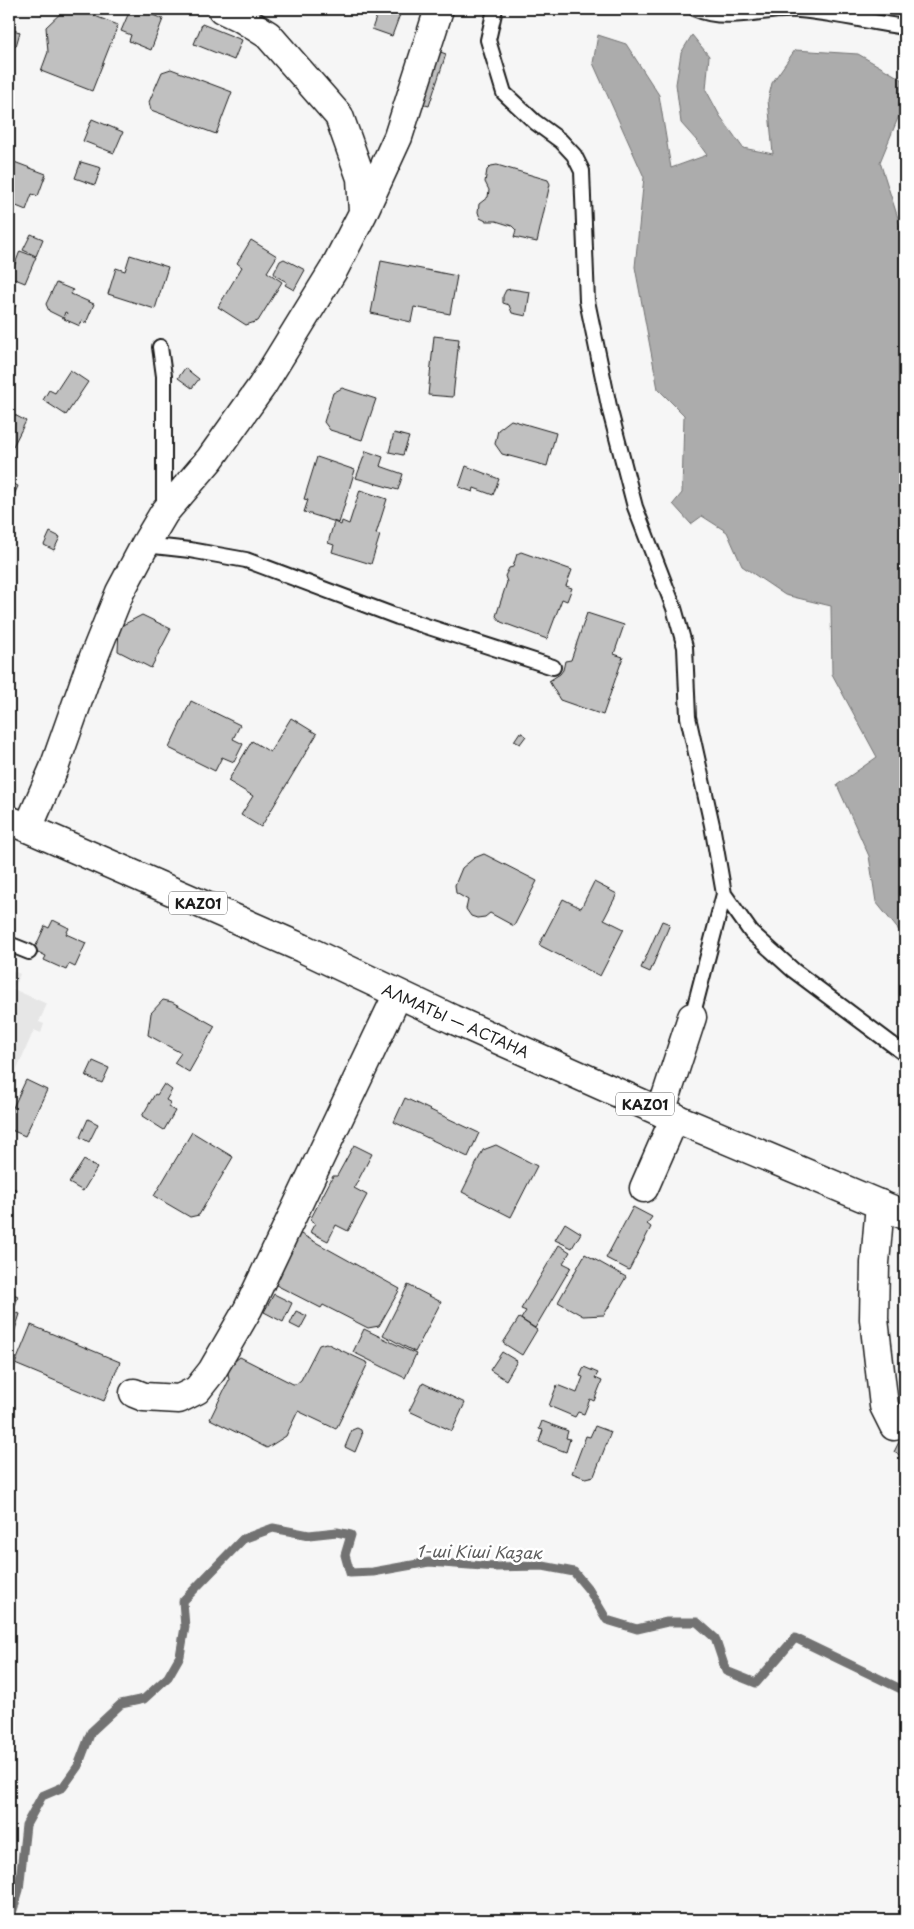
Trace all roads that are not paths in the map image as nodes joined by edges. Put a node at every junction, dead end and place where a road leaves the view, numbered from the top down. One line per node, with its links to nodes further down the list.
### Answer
1 (222, 9): 8 (main road)
2 (424, 9): 7 (main road)
3 (439, 9): 7 (main road)
4 (495, 9): 14 (lane)
5 (696, 9): 6 (lane)
6 (905, 27)
7 (426, 47): 8 (main road)
8 (363, 213): 10 (main road)
9 (160, 347): 10 (lane)
10 (164, 512): 11 (main road)
11 (145, 545): 12 (lane); 13 (main road)
12 (553, 667)
13 (18, 824): 17 (main road, АЛМАТЫ — АСТАНА / KАZ01)
14 (724, 894): 18 (lane); 19 (lane)
15 (9, 944): 16 (lane)
16 (29, 952)
17 (398, 994): 20 (main road, АЛМАТЫ — АСТАНА / KАZ01); 24 (main road)
18 (692, 1017): 20 (main road)
19 (905, 1054)
20 (668, 1114): 21 (main road); 22 (main road, АЛМАТЫ — АСТАНА / KАZ01)
21 (644, 1188)
22 (880, 1204): 23 (main road, АЛМАТЫ — АСТАНА / KАZ01); 25 (main road)
23 (905, 1215)
24 (134, 1393)
25 (894, 1426)

